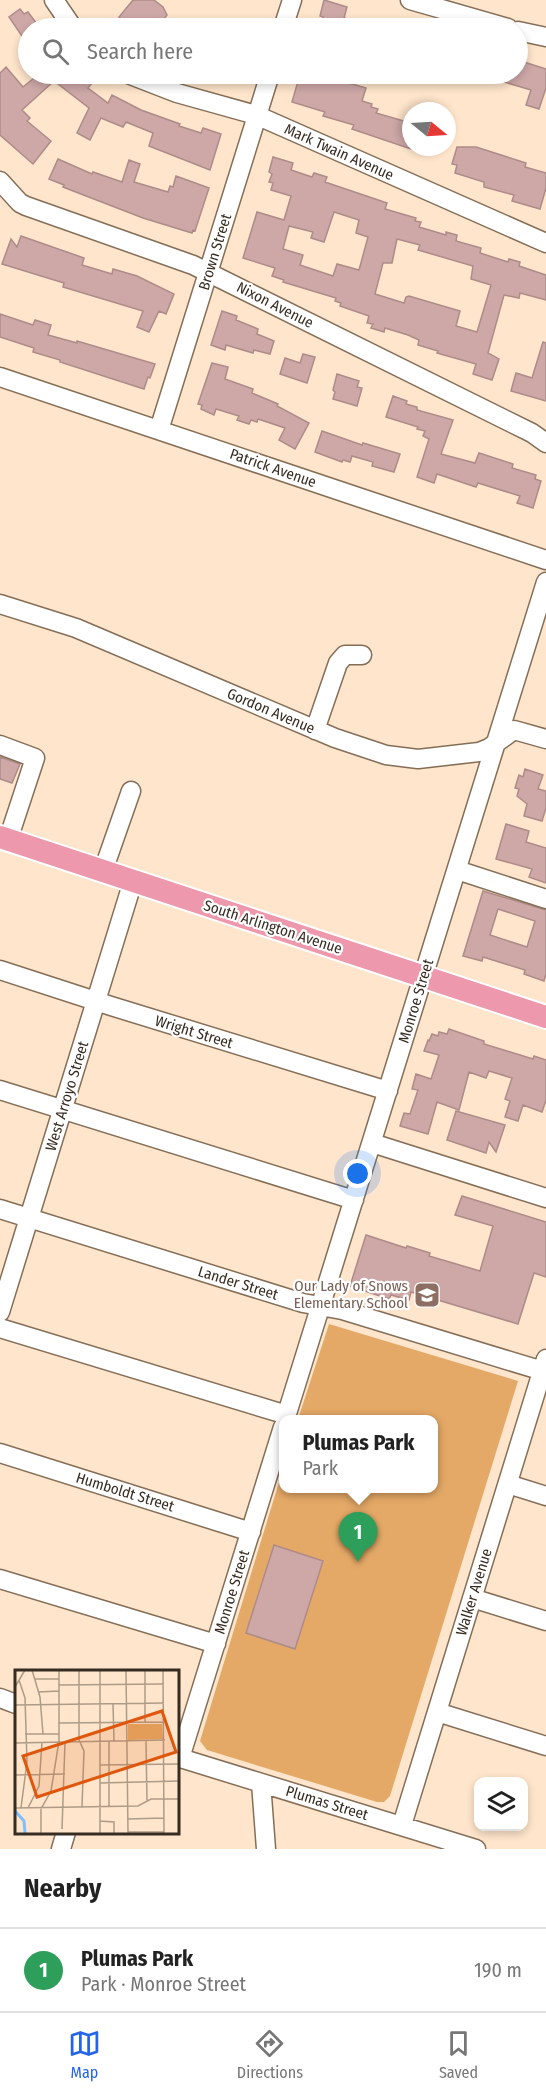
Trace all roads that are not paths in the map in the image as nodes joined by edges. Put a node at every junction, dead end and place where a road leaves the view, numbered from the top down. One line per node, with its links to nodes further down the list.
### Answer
1 (54, 0): 4 (street)
2 (292, 0): 5 (street)
3 (410, 0): 6 (street)
4 (67, 18)
5 (286, 18)
6 (473, 18)
7 (528, 33): 8 (street)
8 (546, 37)
9 (153, 84): 11 (street, Mark Twain Avenue)
10 (267, 84): 11 (street, Brown Street)
11 (256, 115): 13 (street, Mark Twain Avenue); 14 (street, Brown Street)
12 (0, 181): 14 (street, Nixon Avenue)
13 (546, 243)
14 (209, 272): 16 (street, Brown Street); 17 (street, Nixon Avenue)
15 (0, 377): 16 (street, Patrick Avenue)
16 (159, 430): 18 (street, Patrick Avenue)
17 (546, 443)
18 (546, 560)
19 (546, 582): 24 (street, Monroe Street)
20 (0, 604): 22 (street, Gordon Avenue)
21 (362, 655): 22 (street)
22 (315, 730): 24 (street, Gordon Avenue)
23 (546, 739): 24 (street, Gordon Avenue)
24 (496, 743): 28 (street, Monroe Street)
25 (0, 745): 27 (street)
26 (131, 791): 29 (street)
27 (4, 838): 29 (main road, South Arlington Avenue)
28 (457, 870): 31 (street); 33 (street, Monroe Street)
29 (103, 871): 30 (main road, South Arlington Avenue)
30 (133, 881): 33 (main road, South Arlington Avenue); 34 (street, West Arroyo Street)
31 (546, 899)
32 (0, 970): 34 (street, Wright Street)
33 (423, 977): 35 (main road, South Arlington Avenue); 37 (street, Monroe Street)
34 (96, 1002): 37 (street, Wright Street); 38 (street, West Arroyo Street)
35 (546, 1017)
36 (0, 1089): 38 (street)
37 (388, 1091): 39 (street, Monroe Street)
38 (62, 1110): 41 (street); 43 (street, West Arroyo Street)
39 (372, 1143): 40 (street); 41 (street, Monroe Street)
40 (546, 1198)
41 (354, 1200): 44 (street, Monroe Street)
42 (0, 1209): 43 (street, Lander Street)
43 (29, 1218): 44 (street, Lander Street); 45 (street, West Arroyo Street)
44 (321, 1306): 47 (street, Lander Street); 48 (street, Monroe Street)
45 (0, 1312)
46 (0, 1328): 49 (street)
47 (545, 1368): 52 (street, Walker Avenue)
48 (287, 1415)
49 (279, 1419)
50 (279, 1440): 54 (street, Monroe Street)
51 (0, 1453): 54 (street, Humboldt Street)
52 (507, 1484): 53 (street); 56 (street, Walker Avenue)
53 (546, 1496)
54 (250, 1532): 58 (street, Monroe Street)
55 (0, 1579): 58 (street)
56 (472, 1598): 57 (street); 61 (street, Walker Avenue)
57 (546, 1621)
58 (216, 1644): 63 (street, Monroe Street)
59 (0, 1698): 60 (street)
60 (15, 1704)
61 (437, 1712): 62 (street); 65 (street, Walker Avenue)
62 (546, 1746)
63 (178, 1757): 64 (street, Plumas Street)
64 (261, 1783): 65 (street, Plumas Street); 69 (street)
65 (402, 1825): 67 (street, Plumas Street)
66 (66, 1834): 68 (street)
67 (454, 1846): 70 (street, Plumas Street)
68 (61, 1849)
69 (266, 1849)
70 (476, 1849)

